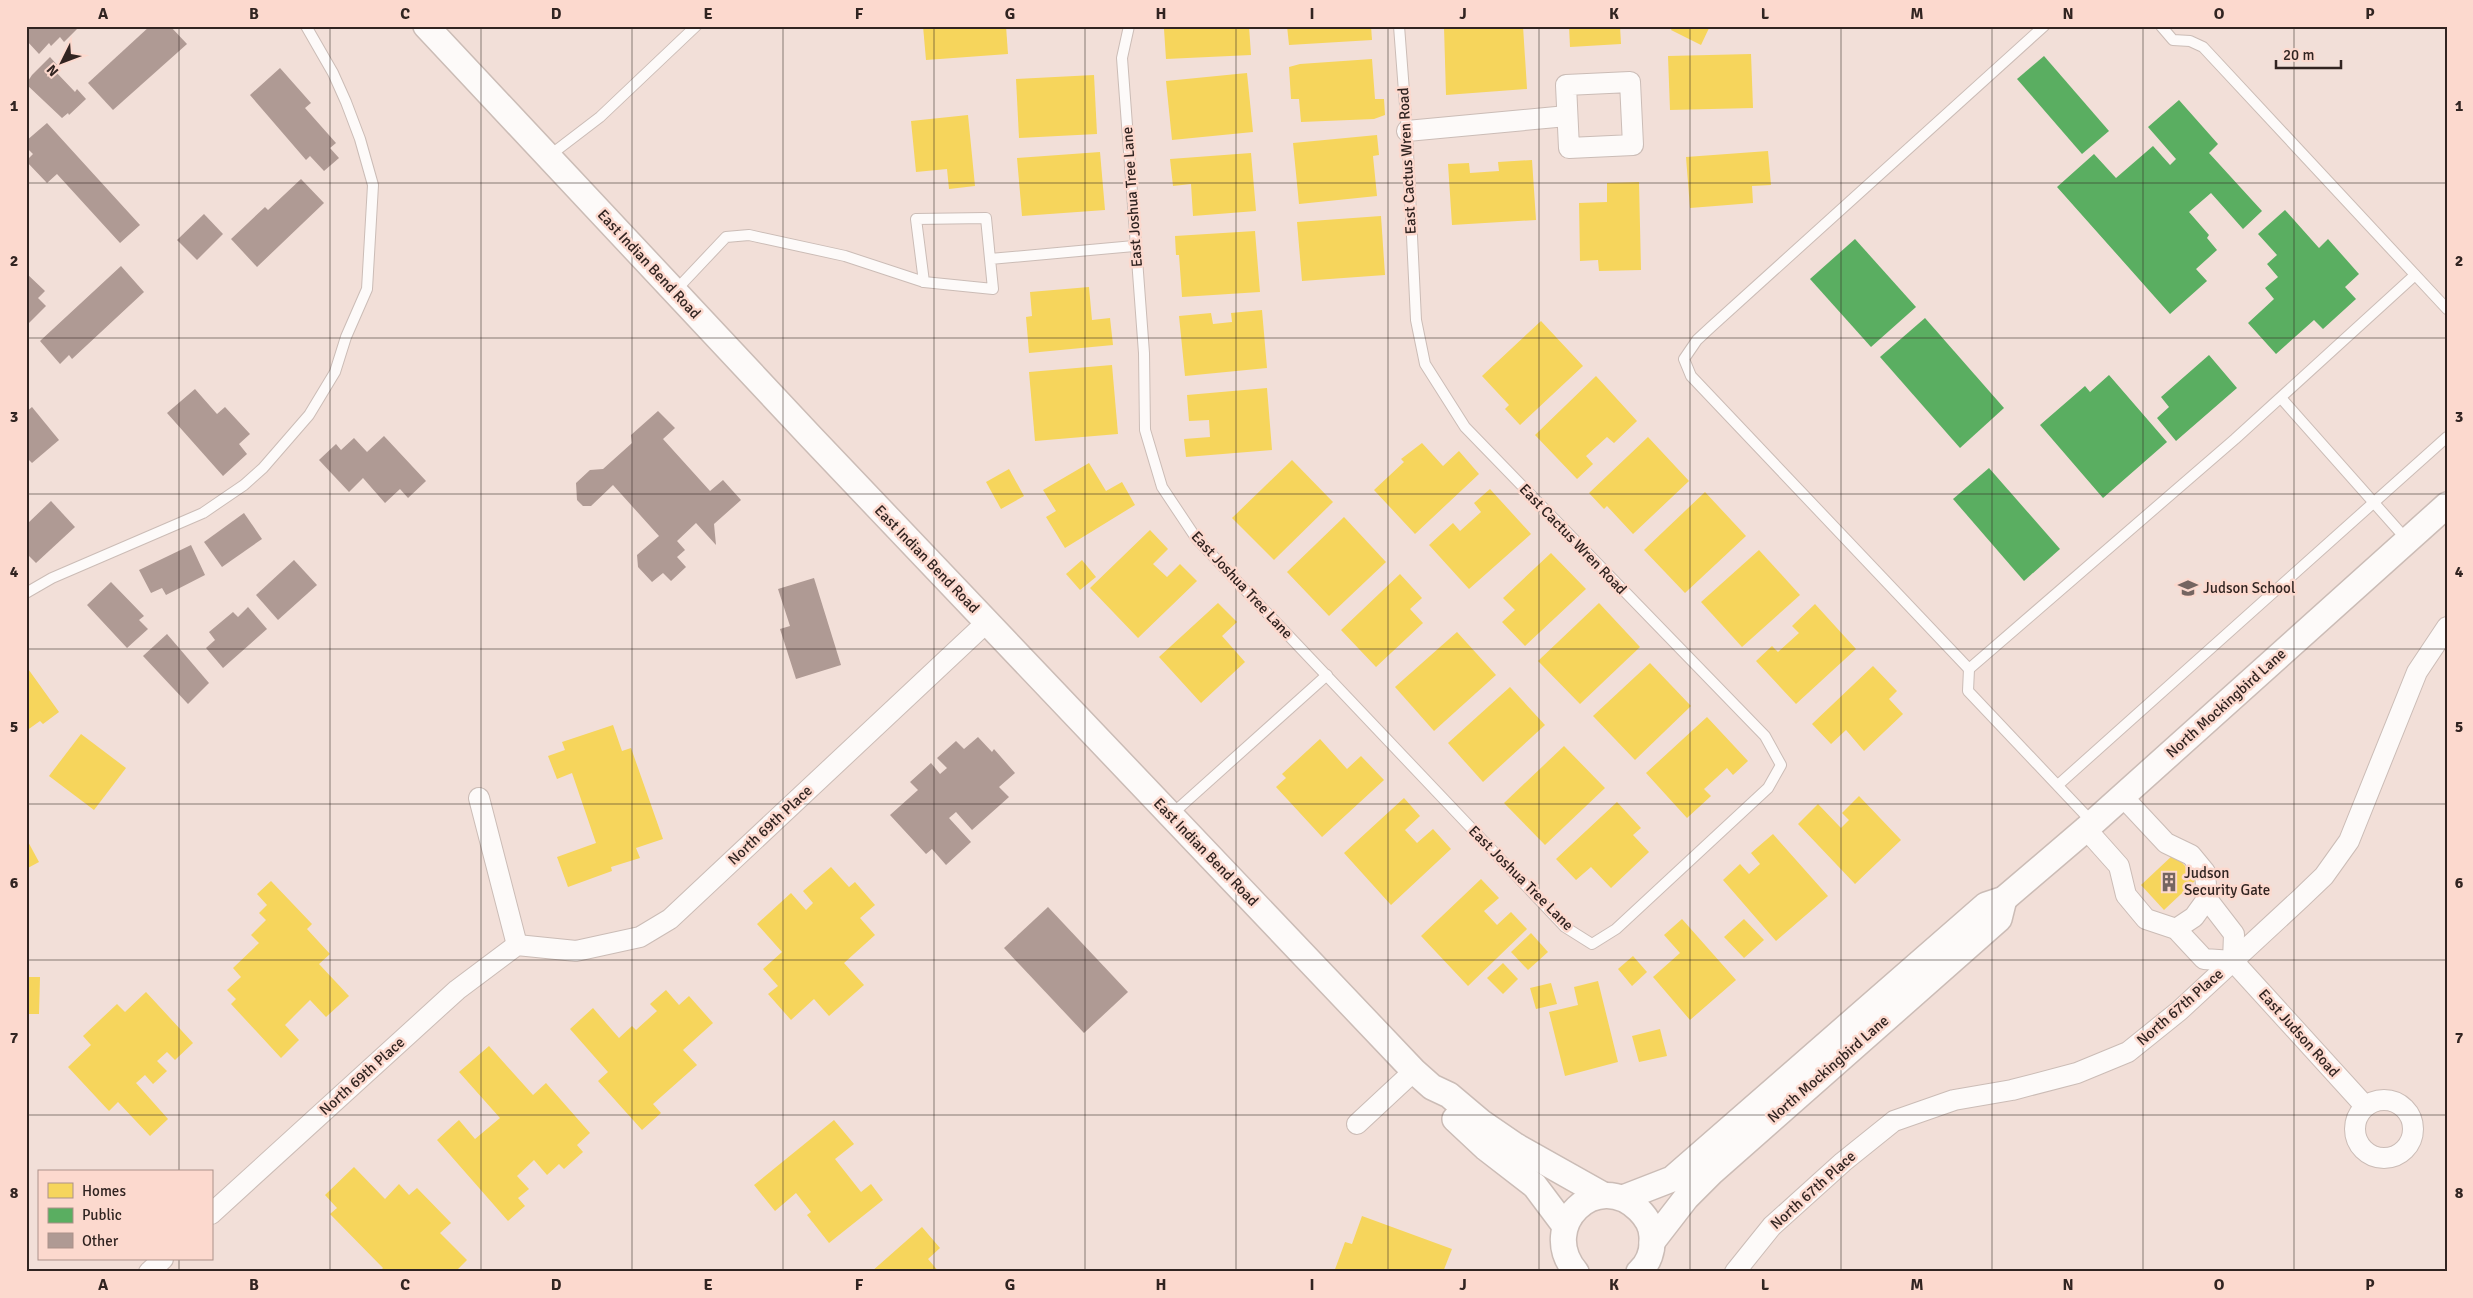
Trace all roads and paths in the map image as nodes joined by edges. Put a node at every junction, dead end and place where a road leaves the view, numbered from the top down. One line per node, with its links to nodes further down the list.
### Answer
1 (306, 26): 22 (lane)
2 (426, 26): 10 (street, East Indian Bend Road)
3 (696, 26): 10 (lane)
4 (1129, 26): 11 (lane, East Joshua Tree Lane)
5 (1399, 26): 9 (lane, East Cactus Wren Road)
6 (2044, 26): 25 (lane)
7 (2161, 26): 13 (lane)
8 (1567, 116): 8 (street); 9 (street)
9 (1407, 131): 35 (lane, East Cactus Wren Road)
10 (548, 157): 15 (street, East Indian Bend Road)
11 (1134, 246): 12 (lane); 26 (lane, East Joshua Tree Lane)
12 (990, 259): 14 (lane); 14 (lane)
13 (2415, 275): 16 (lane); 17 (lane)
14 (924, 282): 15 (lane)
15 (674, 292): 23 (street, East Indian Bend Road)
16 (2447, 309)
17 (2281, 398): 19 (lane); 25 (lane)
18 (2447, 437): 19 (lane)
19 (2373, 502): 21 (lane); 27 (lane)
20 (2447, 505): 21 (street, North Mockingbird Lane)
21 (2408, 540): 28 (street, North Mockingbird Lane)
22 (26, 593)
23 (987, 622): 30 (street, East Indian Bend Road); 36 (street, North 69th Place)
24 (2447, 628): 37 (street, North 67th Place)
25 (1969, 669): 27 (lane)
26 (1327, 675): 30 (lane); 35 (lane, East Joshua Tree Lane)
27 (2058, 785): 31 (lane)
28 (2122, 797): 31 (street, North Mockingbird Lane); 33 (street)
29 (479, 798): 36 (street)
30 (1170, 815): 38 (street, East Indian Bend Road)
31 (2090, 826): 32 (street, North Mockingbird Lane); 34 (street)
32 (2004, 899): 41 (street, North Mockingbird Lane); 44 (street, North Mockingbird Lane)
33 (2207, 899): 34 (street); 37 (street)
34 (2176, 928): 37 (street)
35 (1592, 944)
36 (517, 945): 42 (street, North 69th Place)
37 (2233, 961): 39 (street, East Judson Road); 49 (street, North 67th Place)
38 (1423, 1079): 40 (street); 41 (street, East Indian Bend Road); 43 (street, East Indian Bend Road)
39 (2365, 1106)
40 (1357, 1124)
41 (1613, 1197): 43 (street, North Mockingbird Lane); 44 (street)
42 (212, 1213)
43 (1564, 1226): 46 (street)
44 (1652, 1242): 48 (street, North Mockingbird Lane)
45 (162, 1260): 47 (street)
46 (1565, 1265)
47 (149, 1272)
48 (1639, 1272)
49 (1735, 1272)

